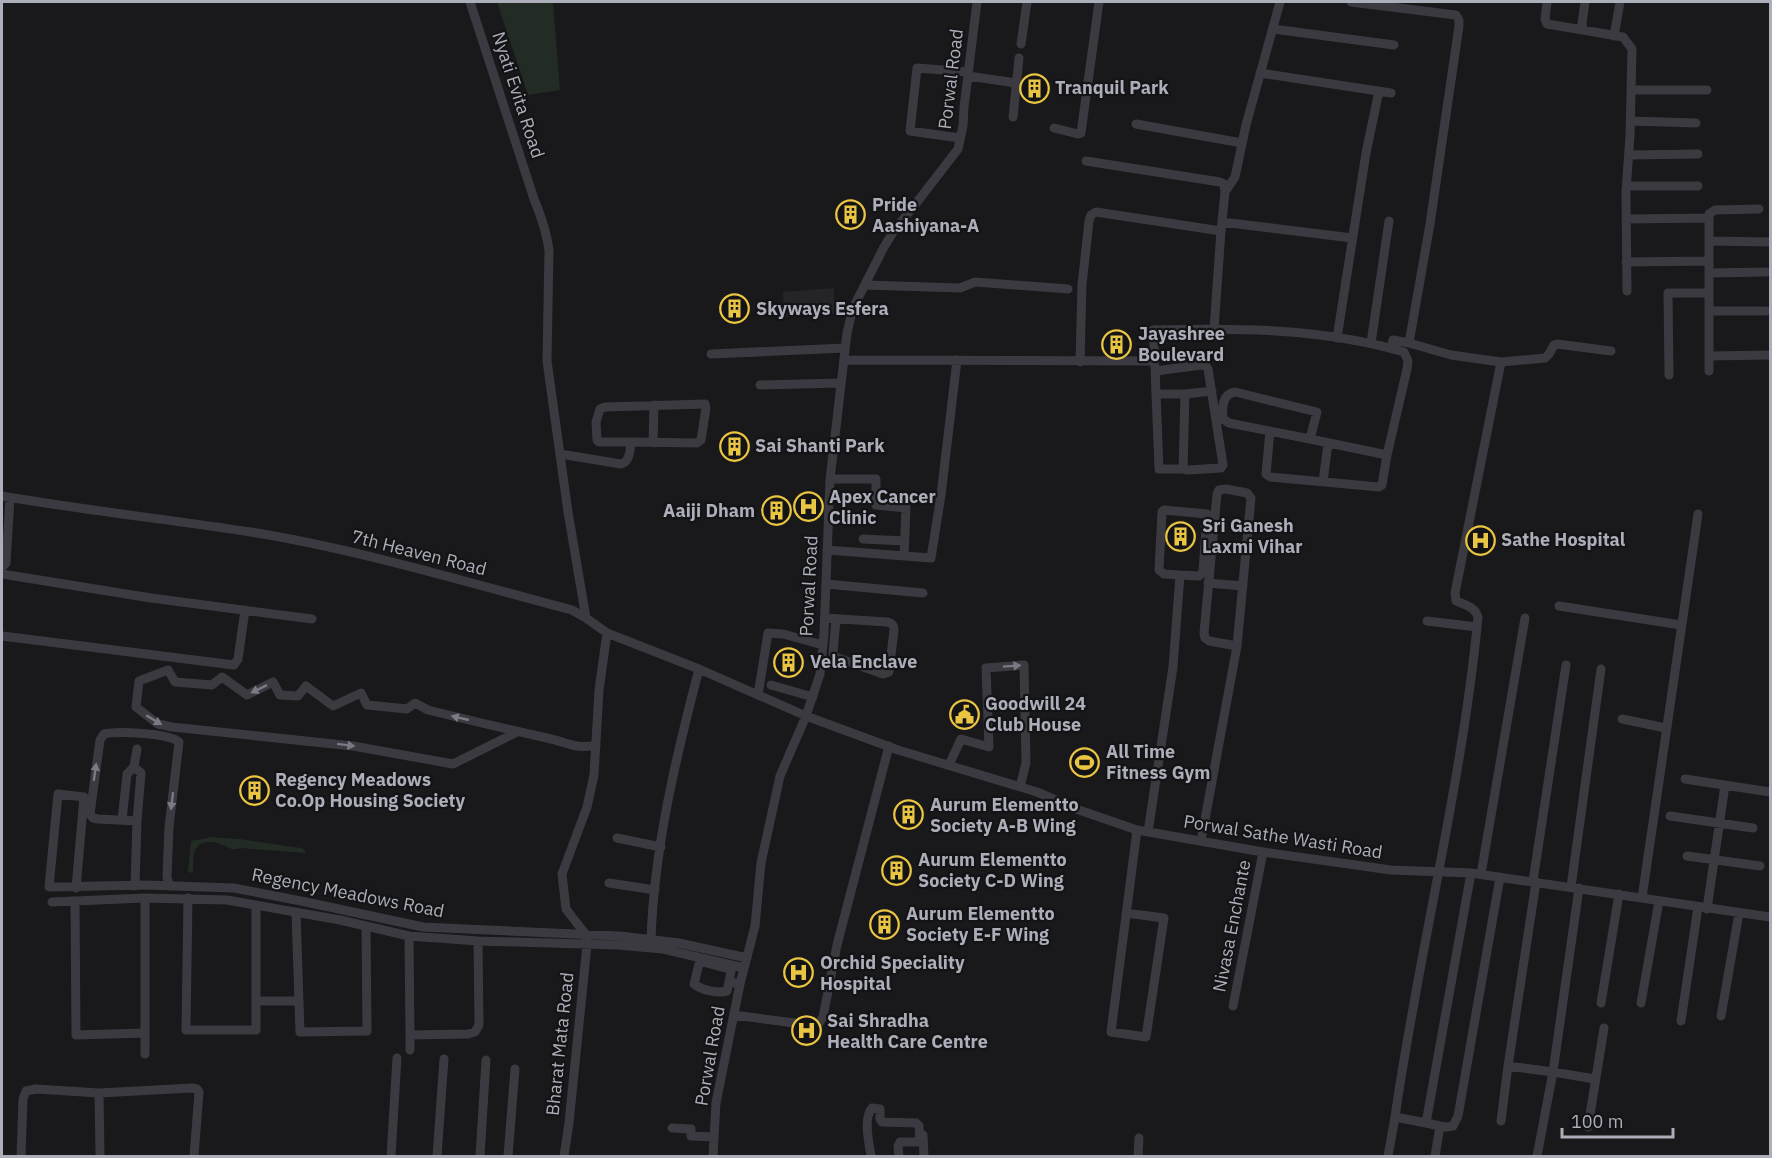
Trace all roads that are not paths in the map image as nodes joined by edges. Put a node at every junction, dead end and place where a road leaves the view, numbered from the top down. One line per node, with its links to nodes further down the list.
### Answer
1 (470, 2): 82 (street, Nyati Evita Road)
2 (977, 2): 17 (street, Porwal Road)
3 (1027, 2): 13 (street)
4 (1099, 2): 27 (street)
5 (1280, 2): 10 (street)
6 (1351, 2): 57 (street)
7 (1547, 2): 11 (street)
8 (1585, 2): 11 (street)
9 (1620, 2): 12 (street)
10 (1273, 29): 14 (street); 16 (street)
11 (1583, 30): 12 (street)
12 (1614, 36): 19 (street)
13 (1021, 44)
14 (1394, 45)
15 (1019, 58): 18 (street)
16 (1260, 73): 21 (street); 29 (street)
17 (968, 74): 18 (street); 28 (street, Porwal Road); 28 (street)
18 (1016, 83): 23 (street)
19 (1631, 90): 20 (street); 24 (street)
20 (1707, 90)
21 (1379, 91): 22 (street); 41 (street)
22 (1392, 93)
23 (1013, 117)
24 (1631, 121): 25 (street); 31 (street)
25 (1696, 123)
26 (1136, 124): 29 (street)
27 (1054, 128)
28 (960, 138): 48 (street, Porwal Road)
29 (1242, 143): 35 (street)
30 (1698, 154): 31 (street)
31 (1629, 155): 33 (street)
32 (1086, 161): 35 (street)
33 (1627, 186): 34 (street); 38 (street)
34 (1698, 186)
35 (1225, 192): 40 (street)
36 (1759, 209): 37 (street)
37 (1709, 218): 38 (street); 42 (street)
38 (1626, 219): 45 (street)
39 (1389, 221): 56 (street)
40 (1221, 226): 41 (street); 54 (street); 66 (street)
41 (1352, 238): 55 (street)
42 (1709, 241): 43 (street); 44 (street)
43 (1770, 242)
44 (1709, 261): 45 (street); 47 (street)
45 (1626, 262): 50 (street)
46 (1766, 272): 47 (street)
47 (1709, 273): 51 (street)
48 (865, 285): 49 (street); 58 (street, Porwal Road)
49 (1068, 289)
50 (1627, 291)
51 (1709, 293): 52 (street); 70 (street)
52 (1709, 311): 53 (street); 63 (street)
53 (1766, 311)
54 (1214, 329): 55 (street); 68 (street)
55 (1337, 338): 56 (street)
56 (1371, 343): 59 (street)
57 (1409, 343): 59 (street); 67 (street)
58 (845, 348): 61 (street); 64 (street, Porwal Road)
59 (1391, 348): 83 (street)
60 (1611, 351): 67 (street)
61 (711, 354)
62 (1770, 355): 63 (street)
63 (1709, 356): 69 (street)
64 (844, 360): 65 (street); 71 (street, Porwal Road)
65 (957, 360): 66 (street); 92 (street)
66 (1080, 362): 68 (street)
67 (1501, 362): 109 (street)
68 (1155, 366): 73 (street); 74 (street)
69 (1709, 371)
70 (1669, 375)
71 (841, 383): 72 (street); 85 (street, Porwal Road)
72 (760, 385)
73 (1212, 391): 75 (street); 84 (street)
74 (1156, 394): 75 (street); 84 (street)
75 (1185, 394): 84 (street)
76 (654, 405): 79 (street); 80 (street); 80 (street)
77 (1270, 431): 78 (street); 78 (street); 86 (street)
78 (1310, 439): 81 (street)
79 (631, 442): 80 (street); 82 (street)
80 (653, 443)
81 (1328, 443): 83 (street); 86 (street)
82 (560, 454): 102 (street, Nyati Evita Road)
83 (1387, 455): 86 (street)
84 (1183, 469)
85 (830, 479): 90 (street); 91 (street, Porwal Road)
86 (1323, 482)
87 (6, 497): 93 (street); 102 (street, 7th Heaven Road)
88 (1698, 514): 108 (street)
89 (863, 539): 90 (street)
90 (905, 541): 92 (street)
91 (827, 550): 92 (street); 97 (street, Porwal Road)
92 (904, 556)
93 (2, 567)
94 (2, 574): 101 (street)
95 (1180, 575): 95 (street); 139 (street)
96 (1208, 583): 98 (street); 98 (street); 113 (street)
97 (826, 584): 99 (street); 103 (street, Porwal Road)
98 (1243, 586): 113 (street)
99 (923, 593)
100 (1558, 606): 108 (street)
101 (245, 610): 106 (street); 111 (street)
102 (586, 618): 110 (street, 7th Heaven Road)
103 (825, 618): 105 (street); 112 (street, Porwal Road)
104 (1525, 618): 148 (street)
105 (836, 619): 105 (street)
106 (312, 620)
107 (1427, 621): 109 (street)
108 (1681, 625): 122 (street)
109 (1477, 627): 147 (street)
110 (607, 633): 115 (street, 7th Heaven Road); 124 (street)
111 (2, 636)
112 (822, 645): 118 (street); 119 (street, Porwal Road)
113 (1237, 646): 141 (street)
114 (1566, 664): 150 (street)
115 (699, 669): 118 (street, 7th Heaven Road); 142 (street)
116 (1601, 669): 154 (street)
117 (771, 685): 119 (street)
118 (758, 694): 120 (street, 7th Heaven Road)
119 (813, 697): 120 (street, Porwal Road)
120 (806, 716): 125 (street, Porwal Sathe Wasti Road); 175 (street, Porwal Road)
121 (1622, 720): 122 (street)
122 (1666, 728): 160 (street)
123 (517, 732): 123 (street, one-way to 123); 124 (street)
124 (597, 745): 172 (street)
125 (889, 746): 127 (street, Porwal Sathe Wasti Road); 183 (street)
126 (137, 748): 128 (street)
127 (949, 765): 131 (street, Porwal Sathe Wasti Road); 131 (street, one-way to 131)
128 (134, 767): 134 (street); 135 (street)
129 (1685, 779): 130 (street)
130 (1725, 785): 132 (street); 136 (street)
131 (1020, 787): 138 (street, Porwal Sathe Wasti Road)
132 (1770, 792)
133 (1670, 816): 136 (street)
134 (122, 820): 135 (street); 153 (street, one-way to 153)
135 (137, 821): 152 (street)
136 (1719, 822): 137 (street); 145 (street)
137 (1753, 828)
138 (1137, 830): 139 (street, Porwal Sathe Wasti Road); 167 (street)
139 (1148, 832): 141 (street, Porwal Sathe Wasti Road)
140 (616, 838): 142 (street)
141 (1201, 842): 143 (street, Porwal Sathe Wasti Road)
142 (661, 847): 156 (street)
143 (1263, 852): 147 (street, Porwal Sathe Wasti Road); 182 (street, Nivasa Enchante)
144 (1687, 856): 145 (street)
145 (1713, 859): 146 (street); 165 (street)
146 (1760, 866)
147 (1438, 872): 148 (street, Porwal Sathe Wasti Road); 199 (street)
148 (1476, 874): 149 (street, Porwal Sathe Wasti Road); 202 (street)
149 (1500, 877): 150 (street, Porwal Sathe Wasti Road); 203 (street)
150 (1534, 881): 154 (street, Porwal Sathe Wasti Road); 194 (street)
151 (609, 883): 156 (street)
152 (135, 886): 153 (street, Regency Meadows Road); 155 (street, Regency Meadows Road)
153 (169, 886): 172 (street, Regency Meadows Road)
154 (1575, 887): 157 (street, Porwal Sathe Wasti Road); 196 (street)
155 (76, 888): 155 (street, Regency Meadows Road)
156 (655, 890): 173 (street)
157 (1619, 894): 160 (street, Porwal Sathe Wasti Road); 180 (street)
158 (145, 898): 159 (street); 161 (street); 187 (street)
159 (188, 898): 164 (street); 178 (street)
160 (1642, 898): 162 (street, Porwal Sathe Wasti Road)
161 (75, 901): 163 (street); 187 (street)
162 (1659, 901): 165 (street, Porwal Sathe Wasti Road); 181 (street)
163 (52, 902)
164 (256, 905): 166 (street); 178 (street)
165 (1703, 908): 168 (street, Porwal Sathe Wasti Road); 185 (street)
166 (296, 912): 170 (street); 179 (street)
167 (1126, 913): 167 (street)
168 (1739, 913): 169 (street, Porwal Sathe Wasti Road); 184 (street)
169 (1770, 917)
170 (366, 927): 171 (street); 179 (street)
171 (410, 936): 174 (street); 188 (street)
172 (586, 940): 173 (street, Regency Meadows Road); 174 (street); 175 (street); 215 (street, Bharat Mata Road)
173 (651, 940): 175 (street, Regency Meadows Road)
174 (478, 941): 188 (street)
175 (746, 963): 177 (street, Porwal Road)
176 (729, 982): 177 (street)
177 (740, 984): 183 (street, Porwal Road)
178 (256, 1001): 179 (street)
179 (299, 1001)
180 (1601, 1003)
181 (1641, 1003)
182 (1233, 1006)
183 (734, 1016): 206 (street, Porwal Road)
184 (1721, 1016)
185 (1681, 1021)
186 (1604, 1028): 197 (street)
187 (145, 1034): 190 (street)
188 (410, 1035): 189 (street)
189 (410, 1050)
190 (145, 1054)
191 (397, 1058): 211 (street)
192 (444, 1059): 212 (street)
193 (486, 1060): 213 (street)
194 (1508, 1066): 196 (street); 200 (street)
195 (515, 1069): 214 (street)
196 (1553, 1072): 197 (street); 223 (street)
197 (1595, 1079): 204 (street)
198 (99, 1093): 208 (street); 209 (street); 210 (street)
199 (1395, 1117): 202 (street); 221 (street)
200 (1502, 1121)
201 (923, 1123): 219 (street)
202 (1426, 1123): 203 (street)
203 (1440, 1126): 222 (street)
204 (1588, 1127)
205 (672, 1128): 206 (street)
206 (714, 1137): 216 (street, Porwal Road)
207 (1139, 1138): 220 (street)
208 (21, 1156)
209 (100, 1156)
210 (194, 1156)
211 (391, 1156)
212 (437, 1156)
213 (480, 1156)
214 (508, 1156)
215 (564, 1156)
216 (713, 1156)
217 (870, 1156): 218 (street)
218 (899, 1156)
219 (924, 1156)
220 (1138, 1156)
221 (1388, 1156)
222 (1435, 1156)
223 (1537, 1156)

